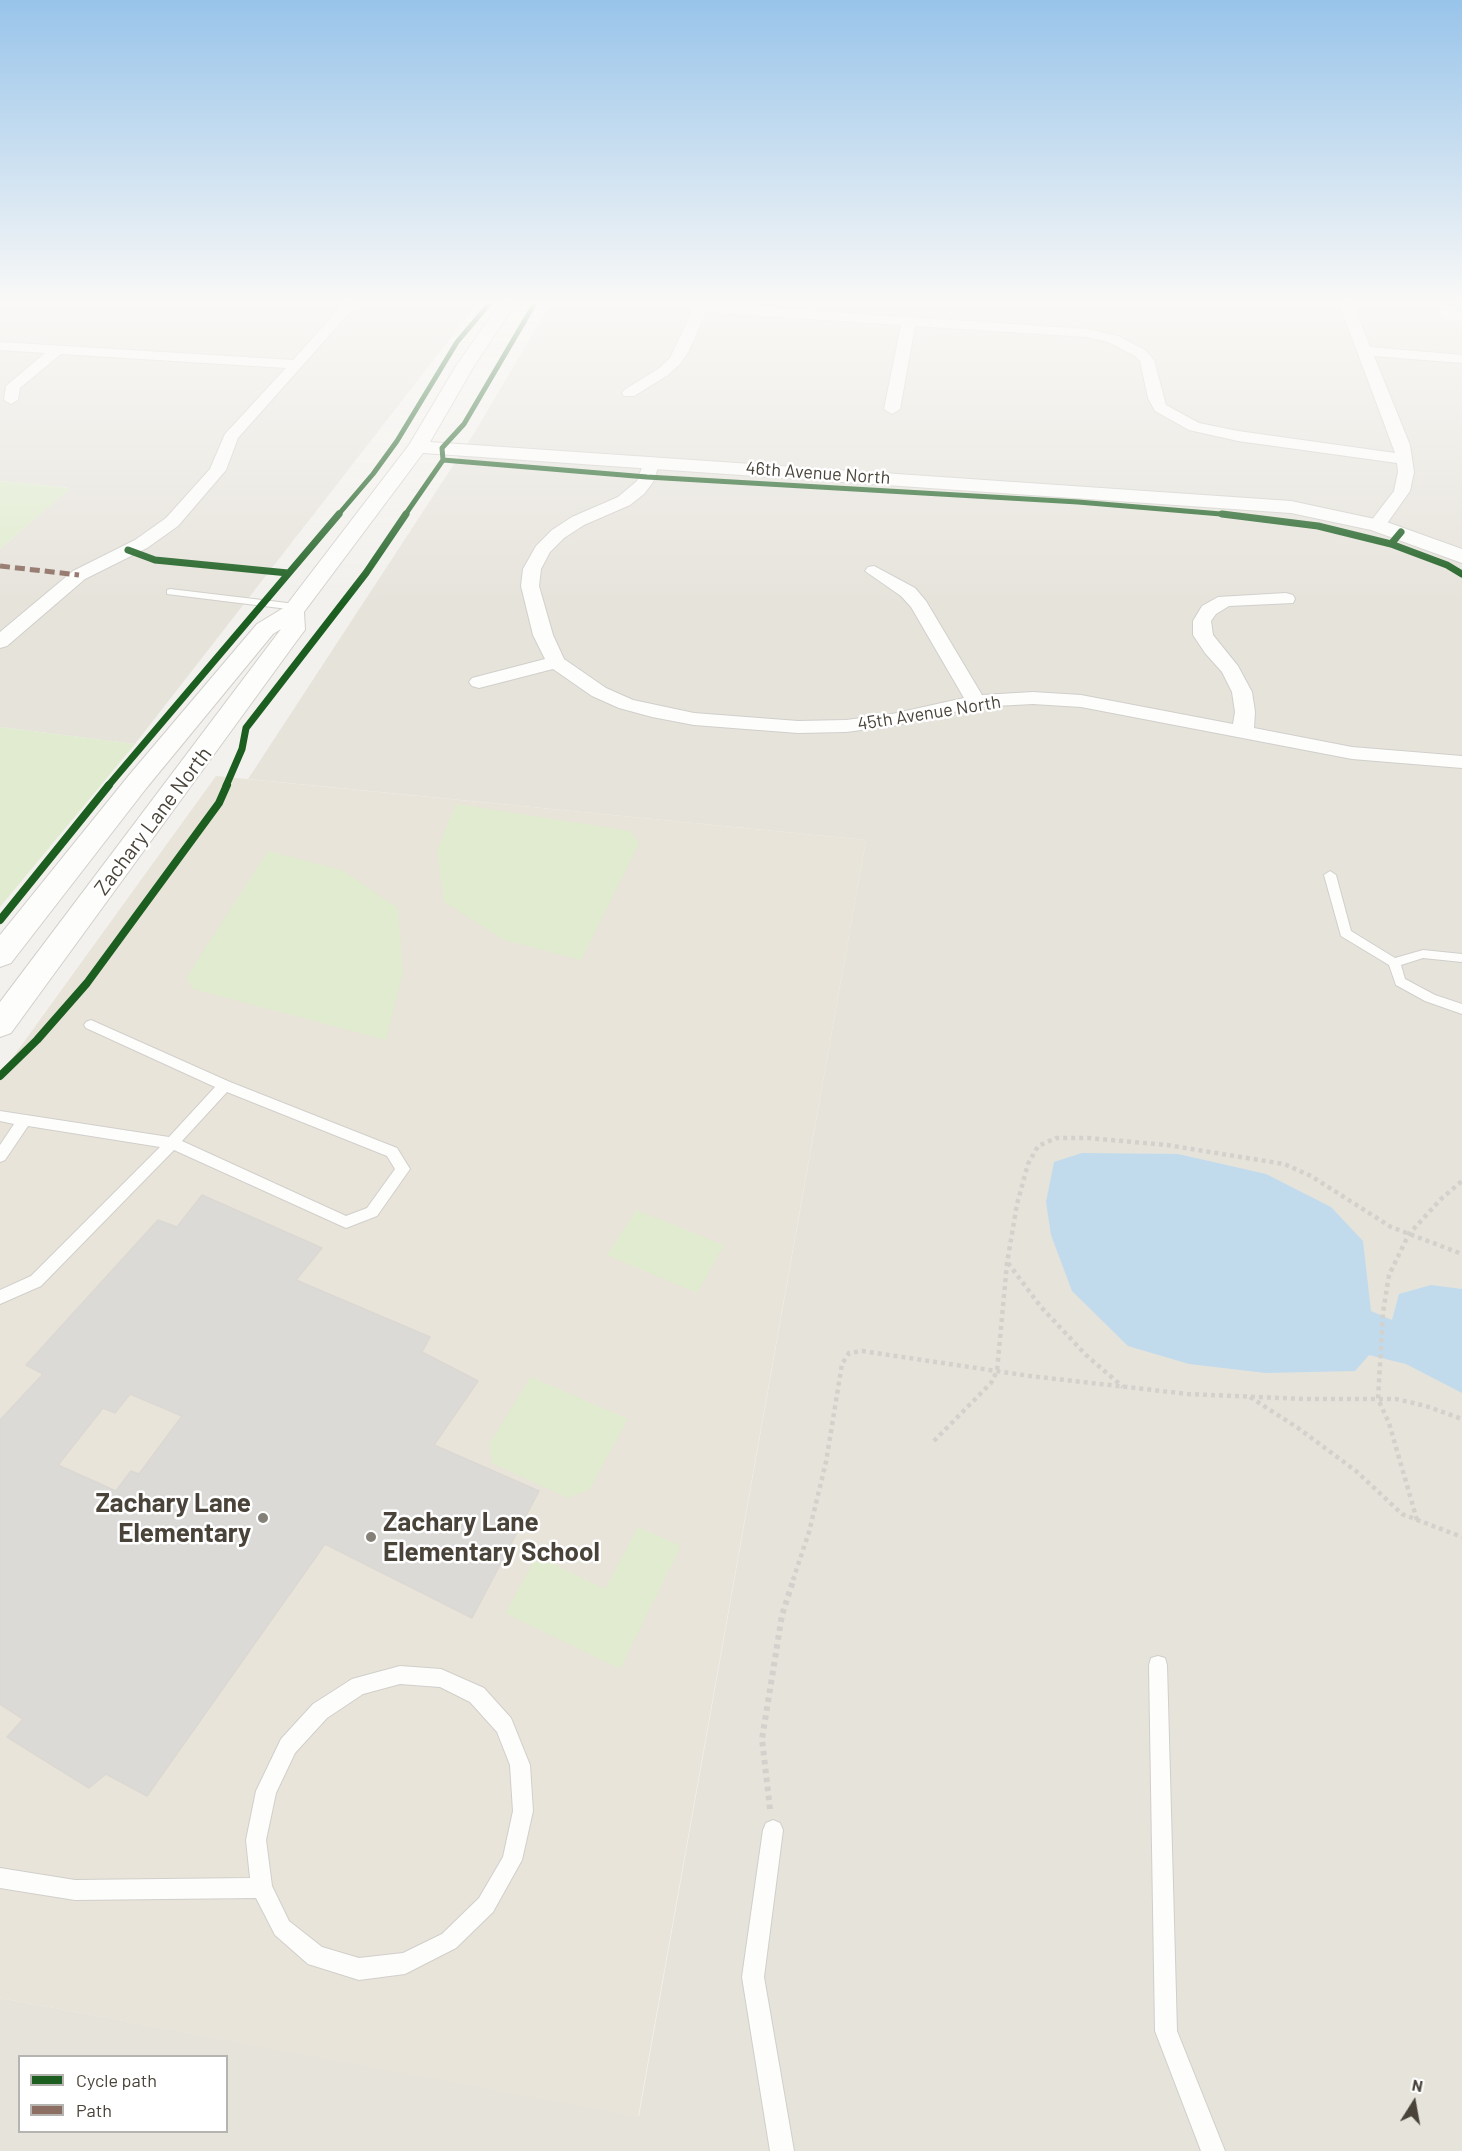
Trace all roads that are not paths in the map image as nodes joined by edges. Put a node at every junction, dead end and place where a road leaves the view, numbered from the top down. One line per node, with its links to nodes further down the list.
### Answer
1 (260, 403): 16 (street)
2 (443, 403): 7 (street, Zachary Lane North)
3 (893, 403): 6 (street)
4 (1158, 403): 8 (street)
5 (1386, 403): 8 (street)
6 (892, 409)
7 (418, 447): 9 (street, 46th Avenue North); 15 (street, Zachary Lane North)
8 (1404, 459): 10 (street)
9 (652, 462): 10 (street, 46th Avenue North); 17 (street)
10 (1377, 525): 11 (street, 46th Avenue North)
11 (1462, 556)
12 (874, 571): 19 (street)
13 (171, 592): 15 (lane)
14 (1286, 599): 20 (street)
15 (294, 610): 23 (street, Zachary Lane North); 27 (street, Zachary Lane North)
16 (0, 642)
17 (556, 662): 18 (street); 19 (street, 45th Avenue North)
18 (479, 682)
19 (976, 701): 20 (street, 45th Avenue North)
20 (1243, 731): 21 (street, 45th Avenue North)
21 (1462, 762)
22 (1330, 875): 25 (lane)
23 (0, 956)
24 (1462, 958): 25 (lane)
25 (1394, 963): 26 (lane)
26 (1462, 1009)
27 (0, 1025)
28 (91, 1025): 29 (lane)
29 (225, 1086): 32 (lane); 32 (lane)
30 (0, 1116): 31 (lane)
31 (24, 1120): 32 (lane); 33 (lane)
32 (172, 1143): 34 (lane)
33 (0, 1156)
34 (0, 1297)
35 (1158, 1665): 40 (lane)
36 (773, 1830): 39 (lane)
37 (0, 1878): 38 (lane)
38 (262, 1888): 38 (lane)
39 (782, 2151)
40 (1213, 2151)

